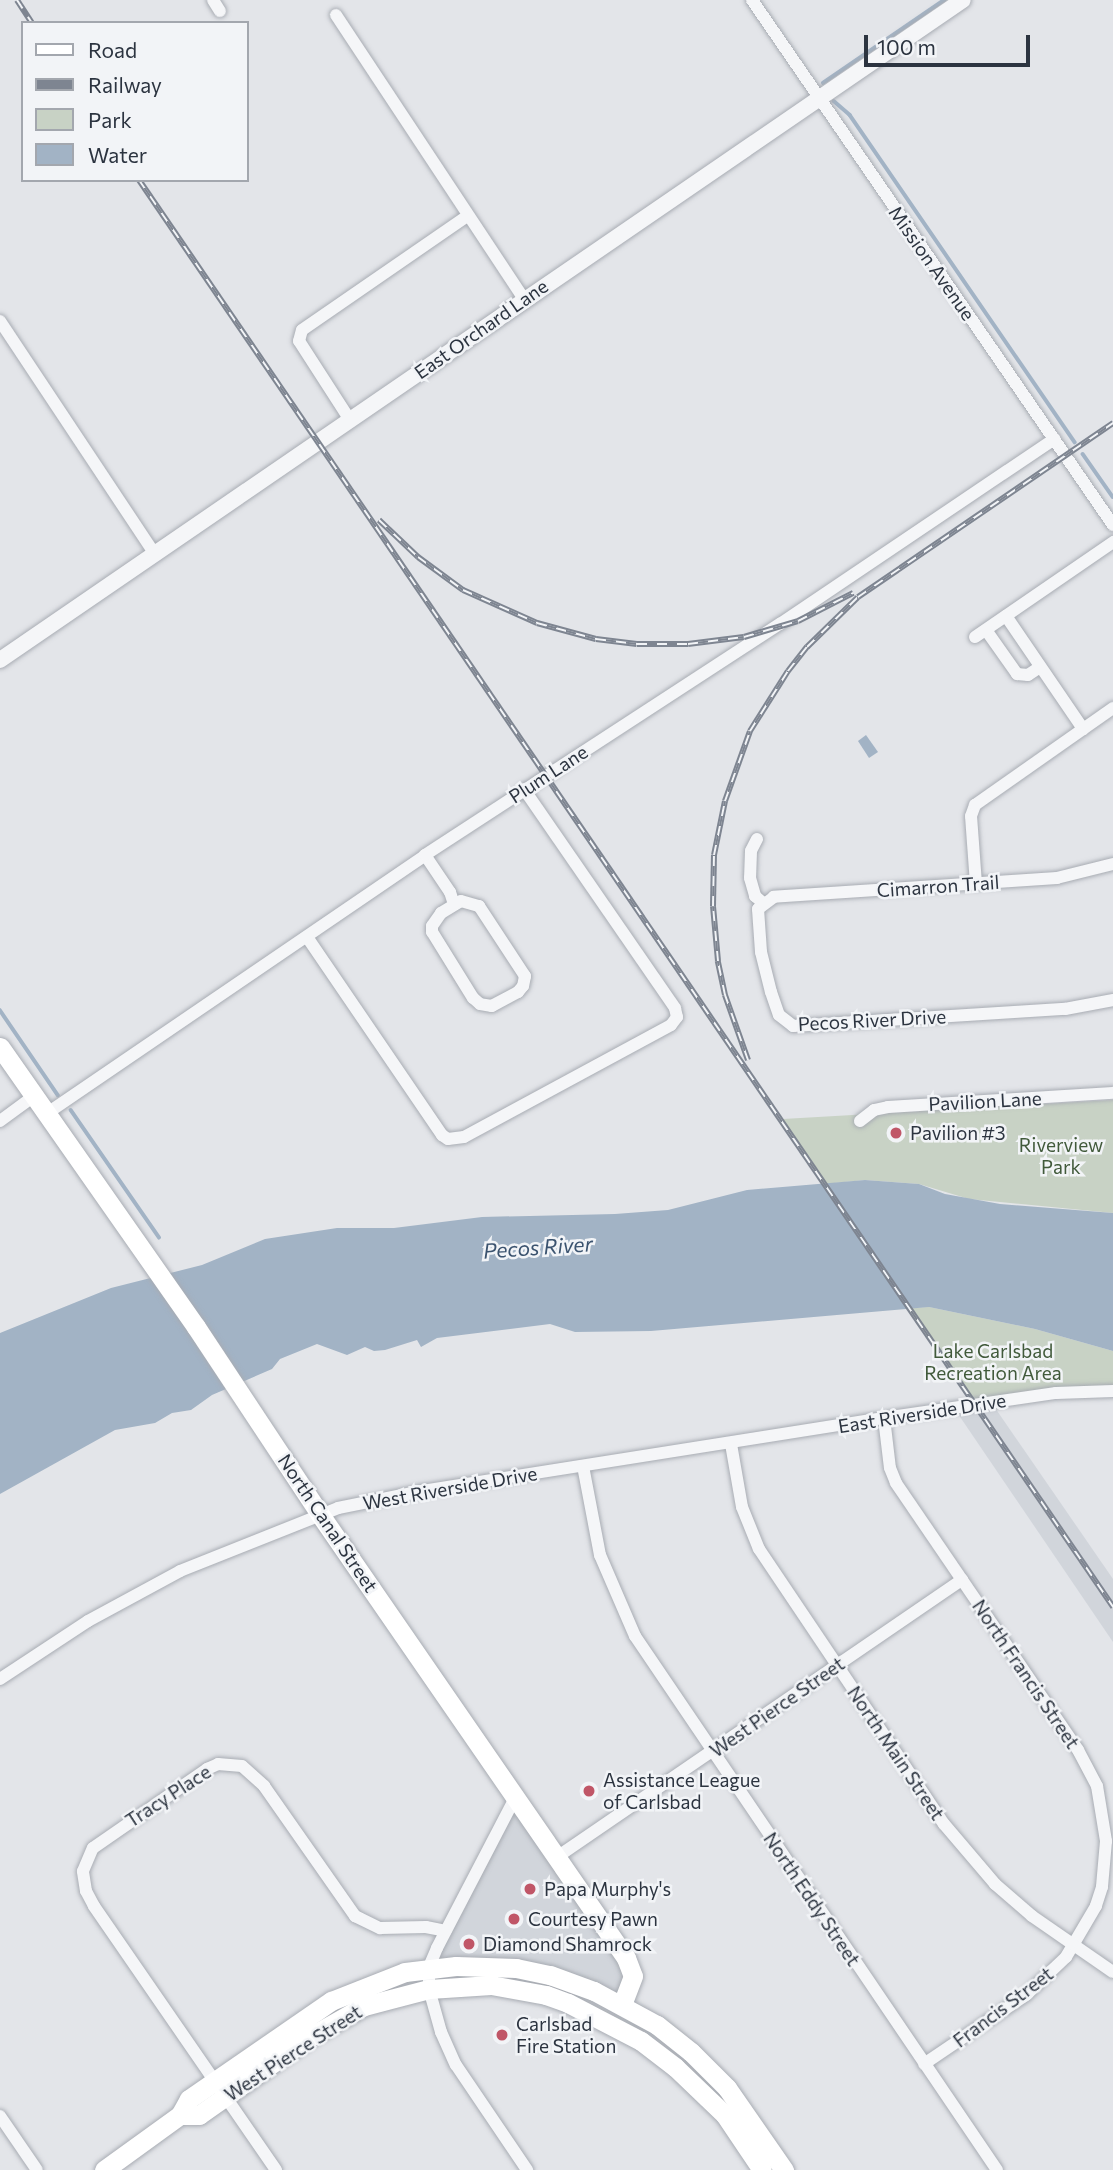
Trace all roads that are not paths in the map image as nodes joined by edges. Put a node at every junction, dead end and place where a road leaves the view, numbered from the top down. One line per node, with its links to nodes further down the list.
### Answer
1 (752, 0): 4 (street, Mission Avenue)
2 (962, 0): 4 (street, East Orchard Lane)
3 (336, 15): 5 (street)
4 (819, 98): 6 (street, East Orchard Lane); 9 (street, Mission Avenue)
5 (467, 216): 6 (street); 8 (street)
6 (524, 299): 8 (street, East Orchard Lane)
7 (0, 321): 12 (street)
8 (350, 420): 12 (street, East Orchard Lane)
9 (1054, 439): 10 (street, Mission Avenue); 18 (street, Plum Lane)
10 (1113, 525)
11 (1113, 542): 13 (street)
12 (155, 554): 14 (street, East Orchard Lane)
13 (1006, 616): 15 (street); 15 (street)
14 (0, 660)
15 (1040, 667): 17 (street)
16 (1113, 708): 17 (street)
17 (1083, 729): 22 (street)
18 (524, 789): 20 (street, Plum Lane); 25 (street)
19 (757, 839): 23 (street, Pecos River Drive)
20 (425, 856): 24 (street); 25 (street, Plum Lane)
21 (1113, 864): 22 (street, Cimarron Trail)
22 (976, 884): 23 (street, Cimarron Trail)
23 (763, 903): 26 (street, Pecos River Drive)
24 (454, 904): 24 (street)
25 (307, 937): 30 (street, Plum Lane)
26 (1113, 1000)
27 (0, 1047): 29 (main road, North Canal Street)
28 (1113, 1093): 32 (street, Pavilion Lane)
29 (34, 1097): 30 (main road, North Canal Street); 31 (street)
30 (46, 1114): 37 (main road, North Canal Street)
31 (0, 1121)
32 (860, 1121)
33 (1113, 1391): 34 (street, East Riverside Drive)
34 (884, 1418): 35 (street, East Riverside Drive); 38 (street, North Francis Street)
35 (731, 1444): 36 (street, West Riverside Drive); 39 (street, North Main Street)
36 (583, 1466): 37 (street, West Riverside Drive); 41 (street, North Eddy Street)
37 (319, 1513): 40 (street, West Riverside Drive); 42 (main road, North Canal Street)
38 (962, 1580): 39 (street, West Pierce Street); 45 (street, North Francis Street)
39 (837, 1666): 41 (street, West Pierce Street); 45 (street, North Main Street)
40 (0, 1679)
41 (712, 1752): 43 (street, West Pierce Street); 51 (street, North Eddy Street)
42 (515, 1798): 43 (main road, North Canal Street); 44 (street)
43 (557, 1857): 49 (main road, North Canal Street)
44 (446, 1931): 46 (street); 52 (street, Tracy Place)
45 (1076, 1944): 47 (street, North Main Street); 51 (street, Francis Street)
46 (429, 1967): 48 (street); 49 (main road); 52 (main road, West Pierce Street)
47 (1113, 1972)
48 (429, 1989): 50 (main road); 52 (main road, West Pierce Street); 57 (street)
49 (622, 2004): 50 (main road); 59 (main road)
50 (641, 2041): 58 (main road)
51 (925, 2064): 60 (street, North Eddy Street)
52 (220, 2088): 55 (main road, West Pierce Street); 56 (street)
53 (0, 2116): 54 (street)
54 (37, 2170)
55 (104, 2170)
56 (276, 2170)
57 (527, 2170)
58 (762, 2170)
59 (784, 2170)
60 (997, 2170)

